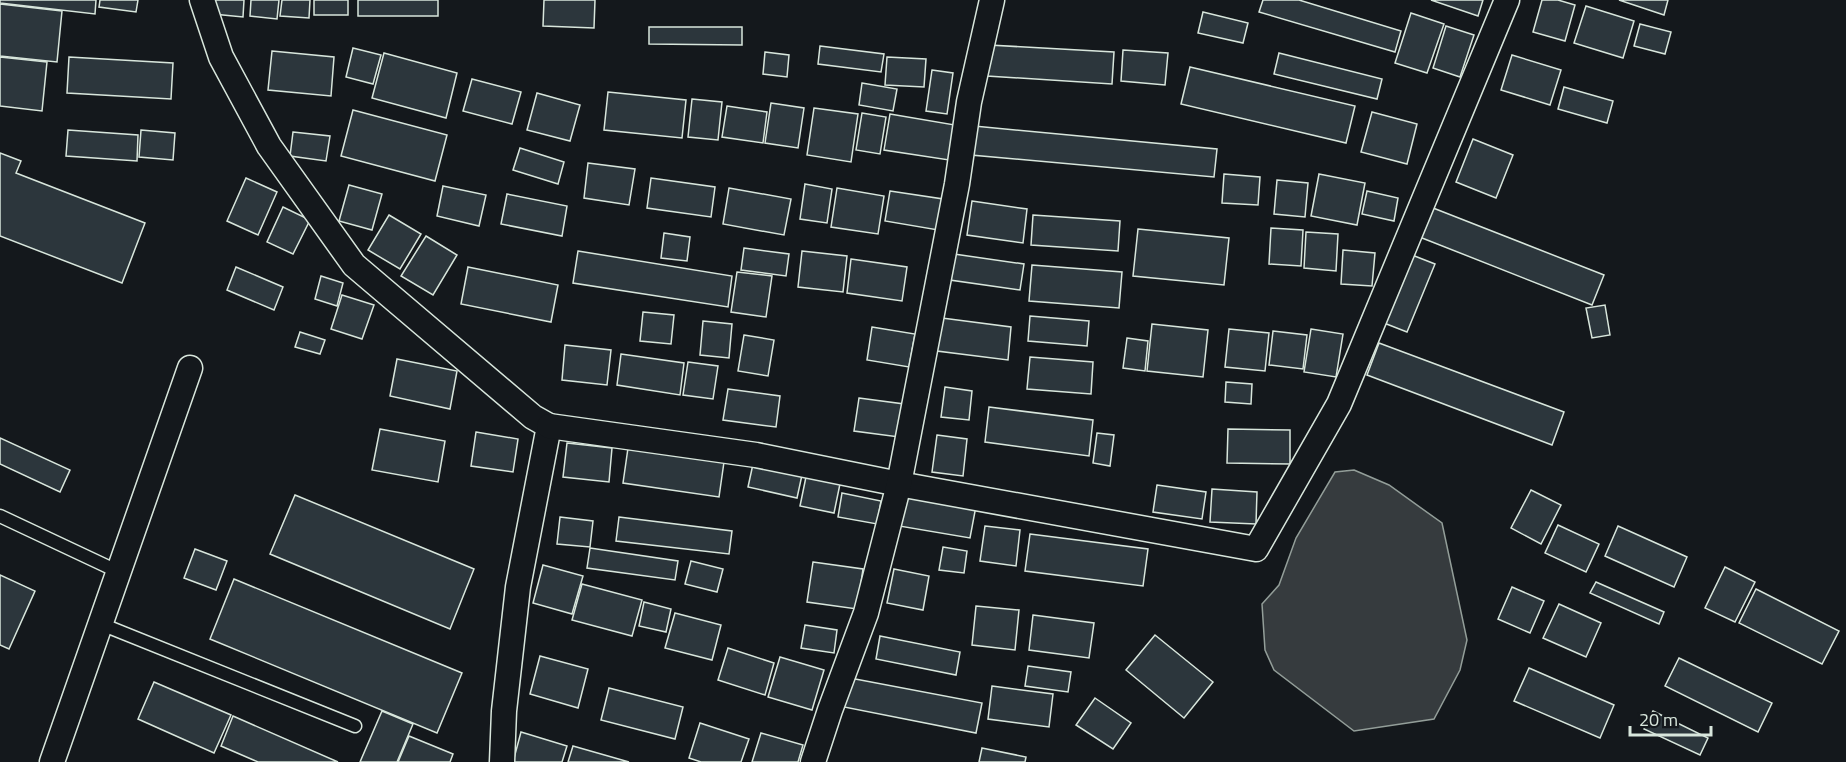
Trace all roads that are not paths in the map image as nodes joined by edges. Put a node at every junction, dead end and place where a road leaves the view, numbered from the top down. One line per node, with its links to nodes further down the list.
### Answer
1 (202, 0): 5 (street)
2 (992, 0): 6 (street)
3 (1507, 0): 6 (street)
4 (190, 368): 8 (street)
5 (549, 426): 6 (street); 12 (street)
6 (899, 484): 13 (street)
7 (0, 516): 8 (lane)
8 (119, 572): 9 (street)
9 (101, 624): 10 (lane); 11 (street)
10 (355, 726)
11 (52, 762)
12 (502, 762)
13 (813, 762)

